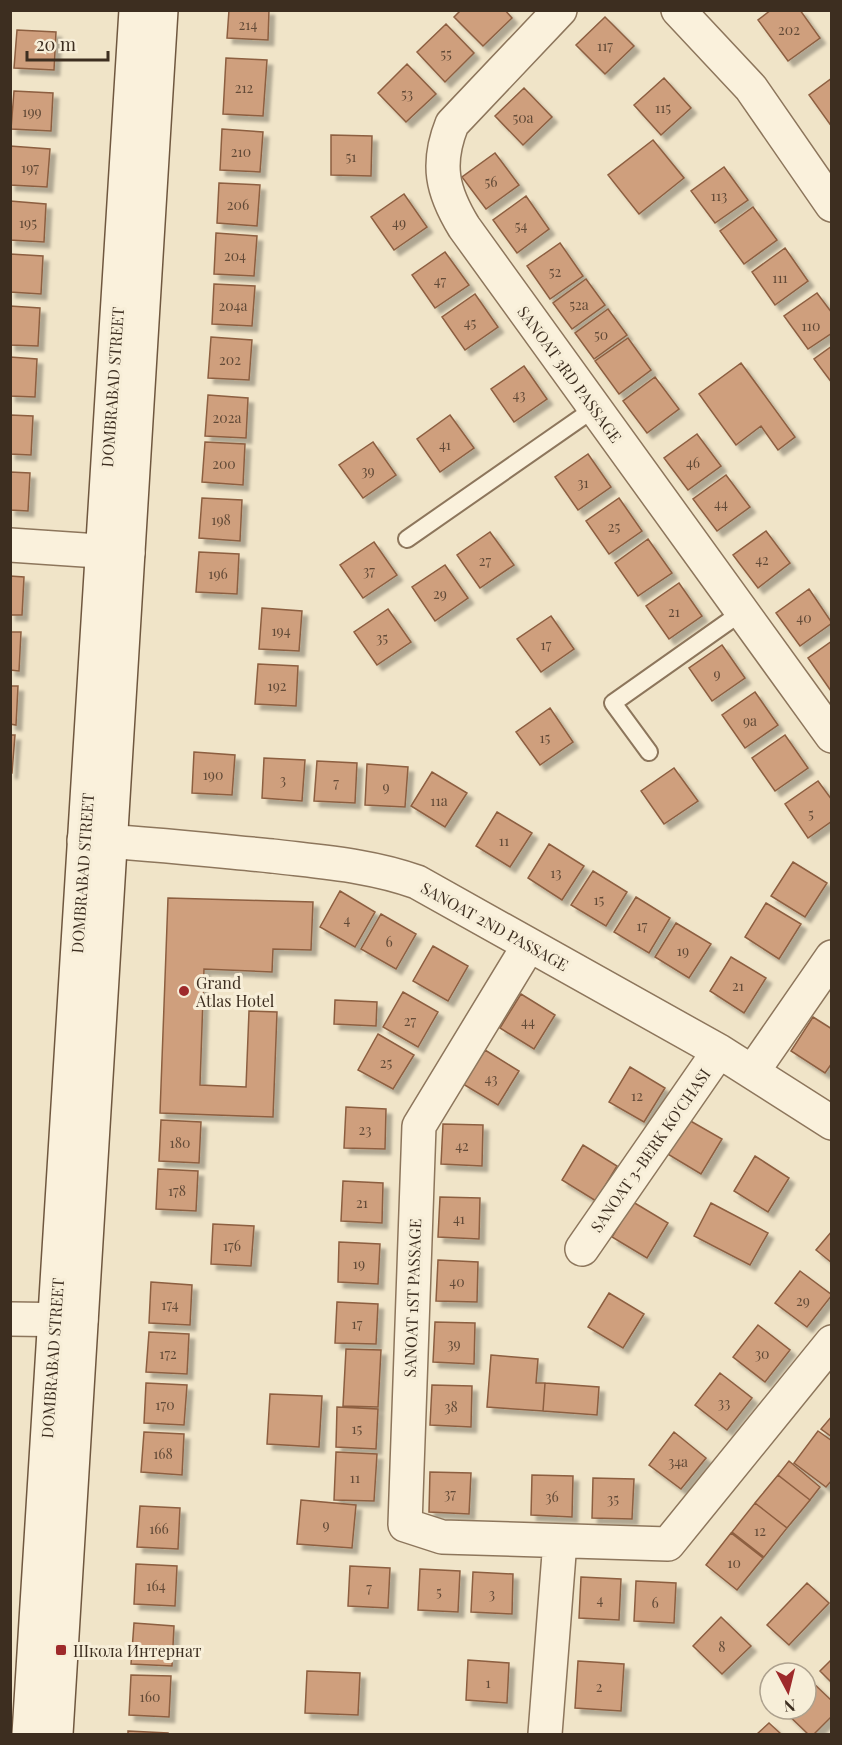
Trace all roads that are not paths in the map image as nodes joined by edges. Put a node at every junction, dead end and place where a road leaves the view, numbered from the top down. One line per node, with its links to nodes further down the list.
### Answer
1 (135, 10): 9 (street, DOMBRABAD STREET)
2 (161, 10): 9 (street, DOMBRABAD STREET)
3 (560, 10): 6 (street, SANOAT 3RD PASSAGE)
4 (678, 10): 5 (street)
5 (831, 205)
6 (595, 408): 7 (lane); 10 (street, SANOAT 3RD PASSAGE)
7 (407, 539)
8 (10, 545): 9 (street)
9 (115, 553): 13 (street, DOMBRABAD STREET)
10 (742, 612): 11 (street, SANOAT 3RD PASSAGE); 12 (lane)
11 (831, 736)
12 (649, 752)
13 (97, 841): 14 (street, SANOAT 2ND PASSAGE); 21 (street, DOMBRABAD STREET)
14 (529, 945): 16 (street, SANOAT 2ND PASSAGE); 23 (street, SANOAT 1ST PASSAGE)
15 (831, 957): 17 (street)
16 (719, 1051): 17 (street, SANOAT 2ND PASSAGE); 19 (street, SANOAT 3-BERK KO'CHASI)
17 (753, 1071): 18 (street, SANOAT 2ND PASSAGE)
18 (831, 1123)
19 (582, 1249)
20 (10, 1319): 21 (street)
21 (68, 1320): 24 (street, DOMBRABAD STREET); 25 (street, DOMBRABAD STREET)
22 (831, 1342): 23 (street, SANOAT 1ST PASSAGE)
23 (560, 1541): 26 (street)
24 (29, 1734)
25 (56, 1734)
26 (545, 1734)

